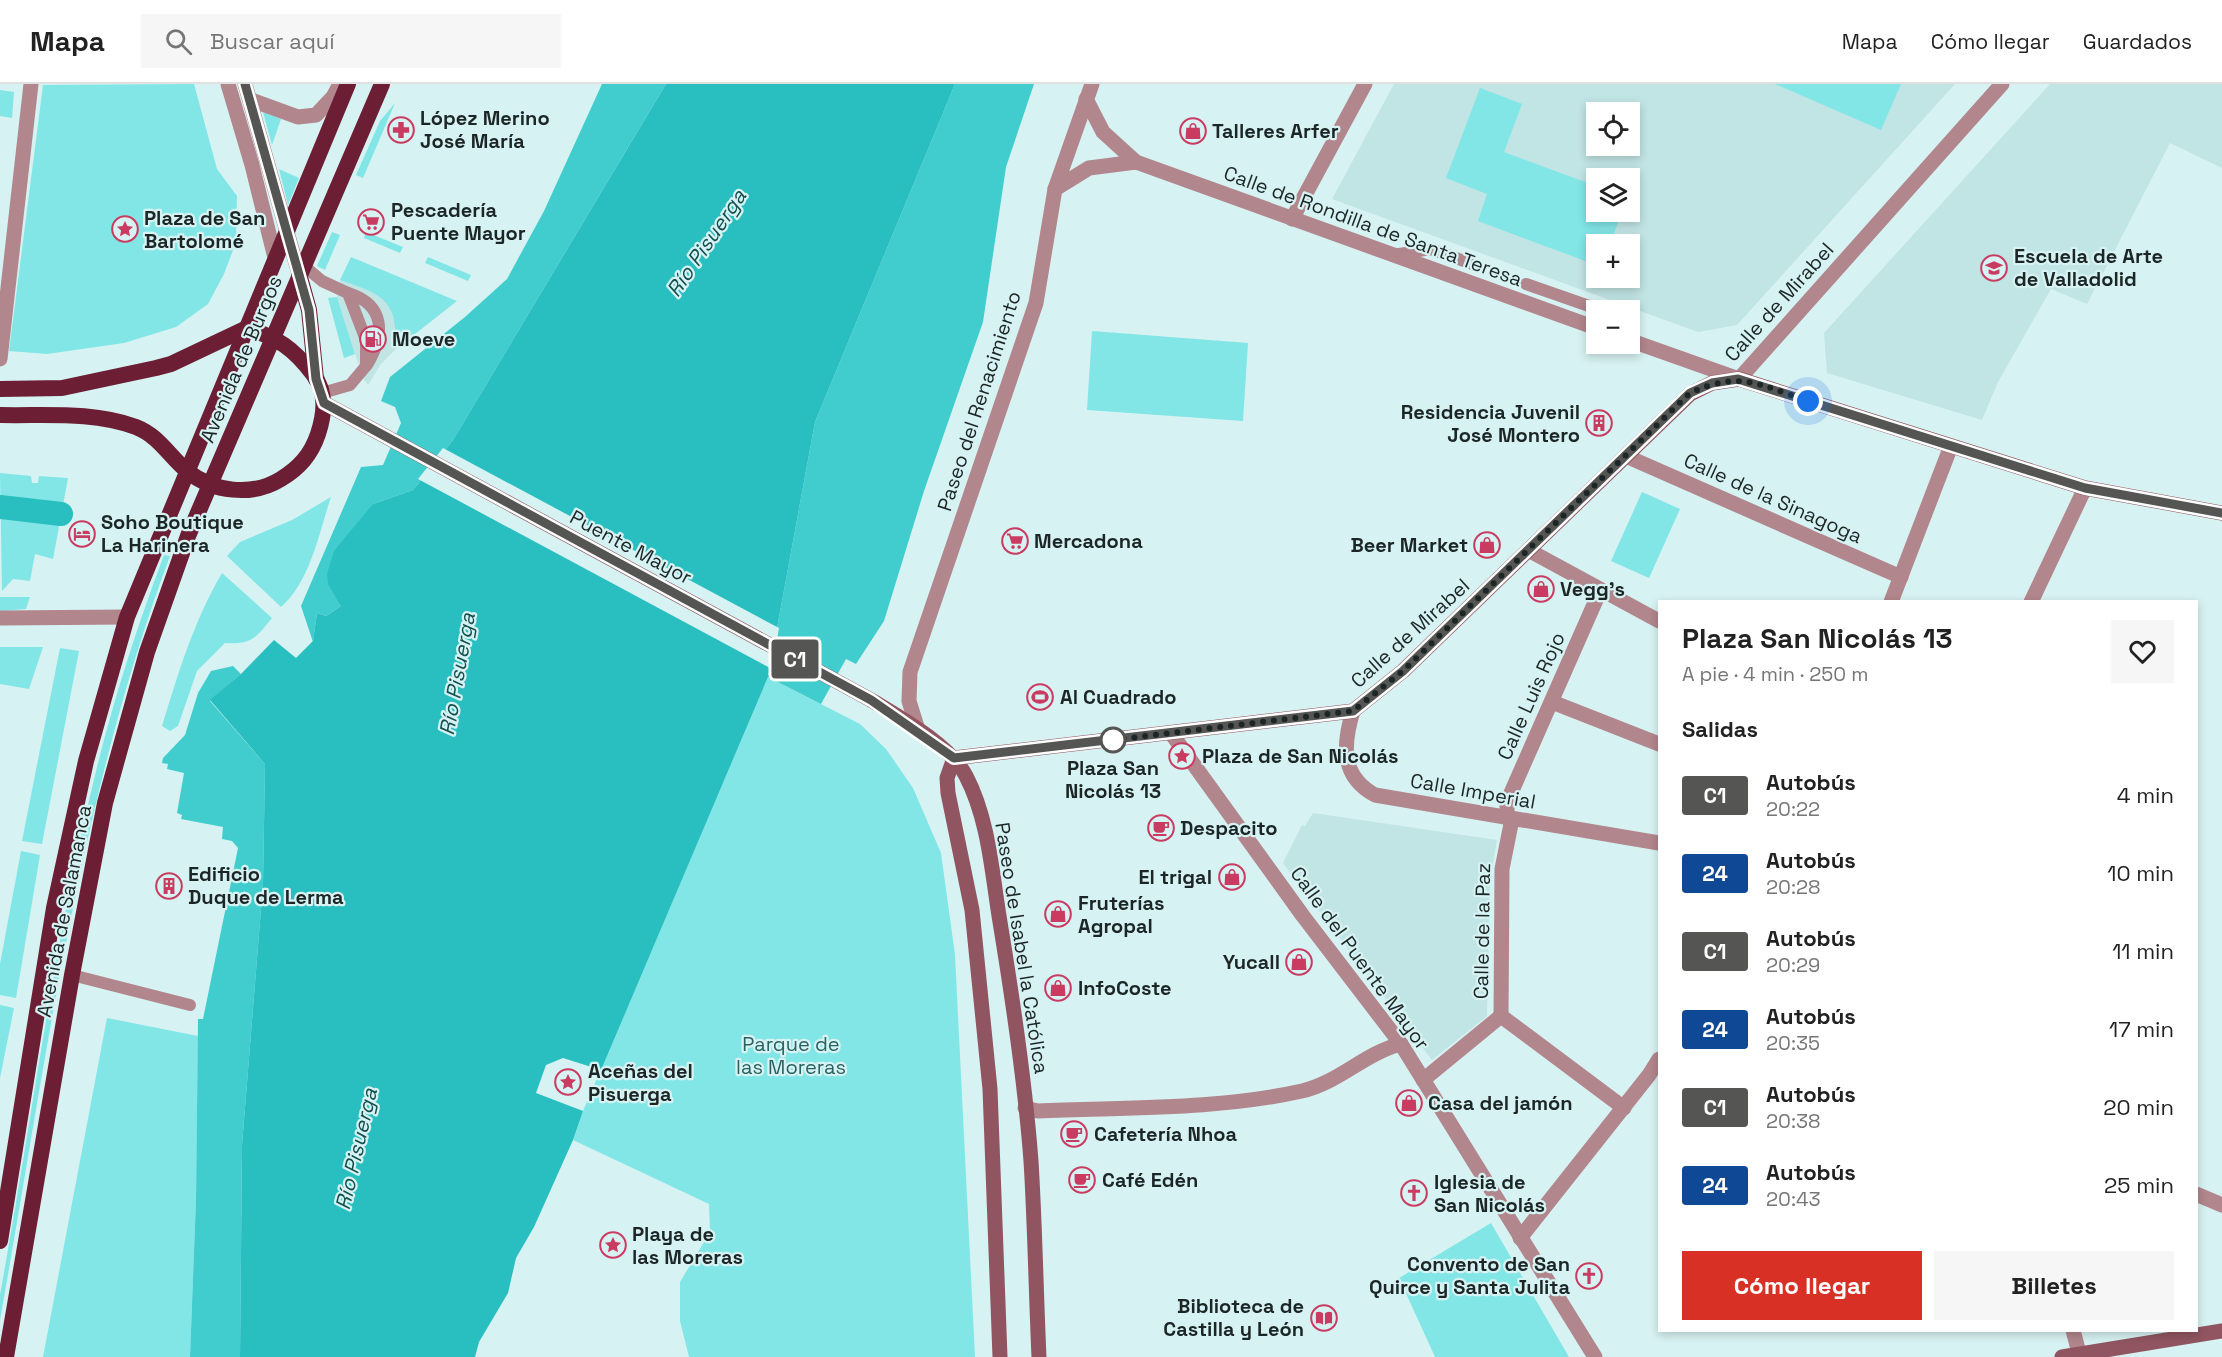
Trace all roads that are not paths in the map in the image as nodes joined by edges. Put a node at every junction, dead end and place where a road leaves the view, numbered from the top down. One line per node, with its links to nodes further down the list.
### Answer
1 (31, 84): 26 (street)
2 (228, 84): 17 (street)
3 (246, 84): 11 (street)
4 (340, 84): 11 (street)
5 (348, 84): 15 (highway, Avenida de Burgos)
6 (382, 84): 19 (highway, Avenida de Burgos)
7 (1092, 84): 10 (street, Paseo del Renacimiento)
8 (1365, 84): 14 (street)
9 (2002, 84): 27 (street, Calle de Mirabel)
10 (1086, 99): 12 (street, Calle de Rondilla de Santa Teresa); 13 (street, Paseo del Renacimiento)
11 (251, 100): 15 (street)
12 (1136, 162): 13 (street, Calle de Rondilla de Santa Teresa); 14 (street, Calle de Rondilla de Santa Teresa)
13 (1055, 189): 47 (street, Paseo del Renacimiento)
14 (1292, 219): 16 (street, Calle de Rondilla de Santa Teresa)
15 (287, 233): 17 (highway, Avenida de Burgos); 19 (street)
16 (1393, 255): 18 (lane); 22 (street, Calle de Rondilla de Santa Teresa)
17 (275, 258): 23 (highway, Avenida de Burgos)
18 (1478, 266)
19 (301, 270): 24 (highway, Avenida de Burgos); 29 (highway); 29 (lane)
20 (1526, 284): 21 (lane)
21 (1586, 305)
22 (1586, 324)
23 (247, 328): 24 (highway); 28 (highway); 33 (highway, Avenida de Burgos)
24 (274, 337): 29 (highway); 34 (highway, Avenida de Burgos)
25 (1640, 344): 27 (street)
26 (0, 359)
27 (1738, 379): 31 (main road); 32 (main road, Calle de Mirabel)
28 (0, 389)
29 (321, 392): 34 (highway); 47 (main road, Puente Mayor)
30 (0, 415): 33 (highway)
31 (1951, 446): 35 (main road); 38 (street)
32 (1628, 457): 37 (main road, Calle de Mirabel); 38 (street, Calle de la Sinagoga)
33 (187, 471): 34 (highway); 42 (highway, Avenida de Salamanca)
34 (210, 485): 53 (highway, Avenida de Salamanca)
35 (2085, 488): 36 (main road); 41 (street)
36 (2222, 513)
37 (1530, 551): 39 (street); 46 (main road, Calle de Mirabel)
38 (1901, 577): 40 (street)
39 (1600, 591): 44 (street); 45 (street, Calle Luis Rojo)
40 (1892, 600)
41 (2032, 600)
42 (127, 617): 43 (street); 61 (highway, Avenida de Salamanca)
43 (0, 618)
44 (1658, 620)
45 (1552, 702): 49 (street); 51 (street, Calle Luis Rojo)
46 (1353, 711): 48 (main road); 51 (street, Calle Imperial)
47 (918, 730): 50 (main road)
48 (1171, 733): 50 (main road); 56 (street, Calle del Puente Mayor)
49 (1658, 744)
50 (954, 758): 59 (main road, Paseo de Isabel la Católica); 70 (main road)
51 (1509, 819): 52 (street, Calle Imperial); 55 (street, Calle de la Paz)
52 (1658, 843)
53 (72, 975): 54 (lane); 69 (highway, Avenida de Salamanca)
54 (190, 1005)
55 (1501, 1016): 58 (street, Calle de la Paz); 60 (street)
56 (1401, 1044): 58 (street, Calle del Puente Mayor); 59 (street)
57 (1658, 1060): 60 (street)
58 (1423, 1080): 64 (street, Calle del Puente Mayor)
59 (1025, 1108): 71 (main road, Paseo de Isabel la Católica)
60 (1624, 1108): 64 (street)
61 (4, 1192): 65 (highway, Avenida de Salamanca)
62 (2198, 1195): 63 (street)
63 (2222, 1205)
64 (1520, 1238): 72 (street, Calle del Puente Mayor)
65 (0, 1241)
66 (2222, 1331): 68 (main road)
67 (2073, 1332): 68 (street)
68 (2079, 1355): 73 (main road)
69 (6, 1357)
70 (1000, 1357)
71 (1039, 1357)
72 (1595, 1357)
73 (2062, 1357)

